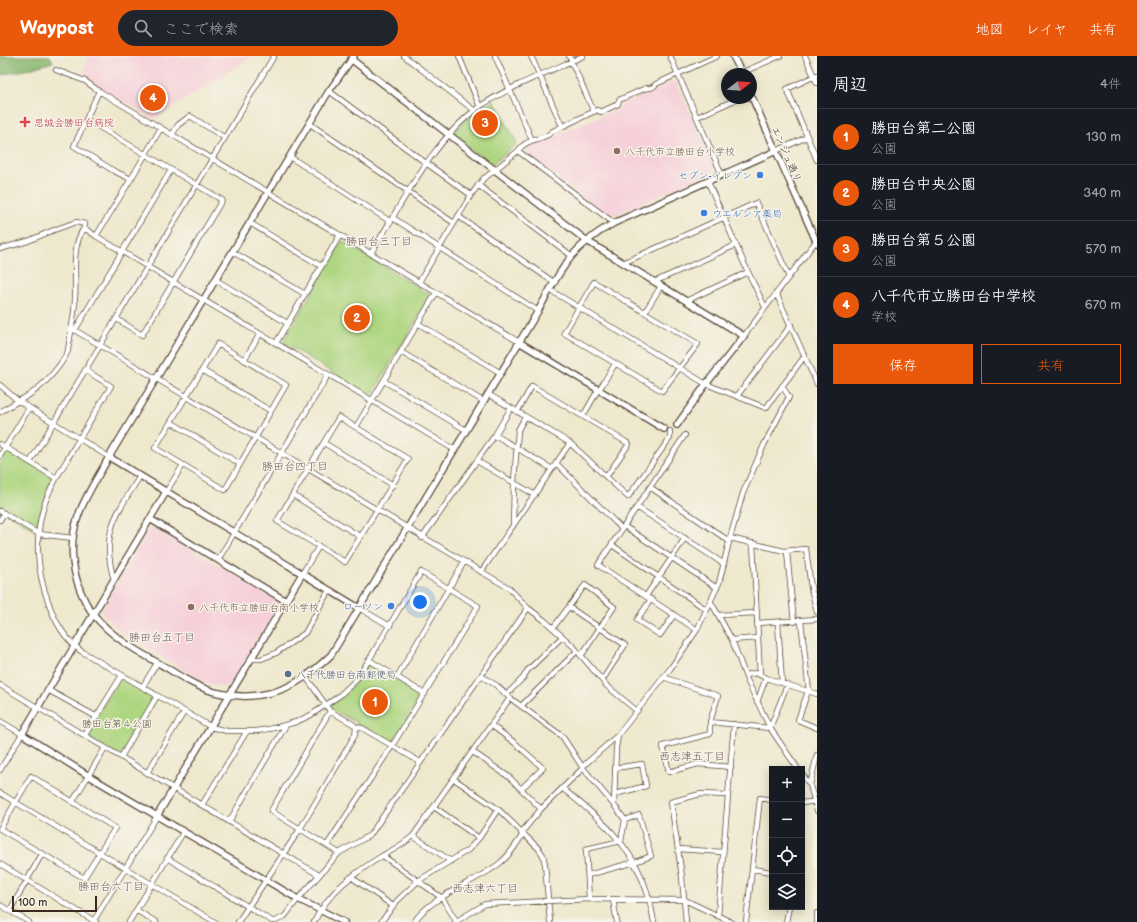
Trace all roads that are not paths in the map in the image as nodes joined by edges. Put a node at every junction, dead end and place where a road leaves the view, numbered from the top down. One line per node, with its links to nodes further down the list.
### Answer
1 (274, 56): 38 (street)
2 (404, 56): 28 (street)
3 (459, 56): 27 (street)
4 (495, 56): 22 (street)
5 (531, 56): 19 (street)
6 (569, 56): 14 (street)
7 (583, 56): 14 (street)
8 (670, 56): 18 (street)
9 (717, 56): 18 (street)
10 (734, 56): 15 (street)
11 (780, 56): 16 (street)
12 (805, 56): 20 (street)
13 (350, 58): 24 (street); 36 (street)
14 (571, 61): 19 (street); 29 (street)
15 (739, 68)
16 (755, 68)
17 (56, 70): 23 (street)
18 (678, 74): 29 (street); 30 (street)
19 (540, 76): 22 (street); 33 (street)
20 (816, 76): 21 (street); 37 (street)
21 (817, 83)
22 (510, 89): 27 (street); 39 (street)
23 (99, 90): 31 (street); 34 (street)
24 (329, 91): 32 (street); 46 (street)
25 (726, 104): 30 (street)
26 (755, 104): 41 (street, エンジュ通り)
27 (480, 107): 28 (street)
28 (475, 111): 36 (street)
29 (594, 112): 33 (street)
30 (697, 117): 49 (street)
31 (86, 118): 42 (street); 50 (street)
32 (310, 124): 43 (street); 55 (street)
33 (562, 126): 39 (street)
34 (161, 128): 35 (street); 42 (street)
35 (172, 135): 38 (street); 44 (street)
36 (449, 135): 46 (street); 48 (street)
37 (807, 137): 41 (street); 45 (street)
38 (225, 138): 44 (street)
39 (532, 140): 40 (street)
40 (518, 151): 48 (street); 62 (street)
41 (776, 151): 49 (street); 67 (street, エンジュ通り)
42 (145, 154): 47 (street); 50 (street)
43 (290, 157): 54 (street); 59 (street)
44 (212, 158): 52 (street); 54 (street)
45 (817, 160)
46 (426, 163): 55 (street); 56 (street)
47 (172, 170): 52 (street); 71 (street)
48 (494, 170): 53 (street); 66 (street)
49 (722, 175): 51 (street)
50 (131, 179): 65 (street)
51 (708, 182): 58 (street); 62 (street)
52 (197, 184): 77 (street); 81 (street)
53 (478, 185): 56 (street); 74 (street)
54 (269, 192): 60 (street); 64 (street)
55 (408, 192): 59 (street); 61 (street)
56 (471, 195): 57 (street)
57 (458, 216): 61 (street); 84 (street)
58 (724, 218): 68 (street); 75 (street); 79 (street)
59 (392, 220): 69 (street); 73 (street)
60 (250, 223): 72 (street); 76 (street)
61 (454, 223): 69 (street)
62 (614, 223): 66 (street)
63 (84, 228): 65 (street); 70 (street); 100 (street)
64 (340, 235): 73 (street); 76 (street)
65 (96, 236): 71 (street)
66 (587, 241): 74 (street); 75 (street)
67 (817, 241): 79 (street)
68 (736, 246): 78 (street); 83 (street)
69 (440, 248): 82 (street); 94 (street)
70 (0, 249)
71 (122, 251): 77 (street); 100 (street)
72 (233, 252): 80 (street); 89 (street)
73 (371, 253): 82 (street)
74 (572, 256): 84 (street)
75 (623, 263): 83 (street)
76 (321, 266): 89 (street)
77 (148, 267): 81 (street); 96 (street)
78 (748, 272): 91 (street); 92 (street)
79 (789, 277): 88 (street)
80 (216, 280): 90 (street); 97 (street)
81 (174, 282): 90 (street); 96 (street)
82 (419, 282): 87 (street)
83 (654, 282): 85 (street)
84 (555, 283): 86 (street)
85 (661, 286): 91 (street); 95 (street)
86 (550, 290): 93 (street); 94 (street)
87 (436, 293): 98 (street); 103 (street)
88 (776, 293): 92 (street); 99 (street)
89 (305, 294): 97 (street)
90 (203, 300): 101 (street); 115 (street)
91 (686, 301): 102 (street)
92 (765, 307): 102 (street)
93 (579, 308): 95 (street); 109 (street); 110 (street)
94 (538, 311): 103 (street)
95 (645, 312): 110 (street)
96 (117, 319): 105 (street)
97 (287, 323): 104 (street)
98 (419, 324): 106 (street); 113 (street)
99 (791, 326): 107 (street); 124 (street)
100 (73, 329): 105 (street); 125 (street)
101 (260, 334): 104 (street); 108 (street)
102 (744, 336): 117 (street)
103 (519, 342): 113 (street); 121 (street)
104 (276, 343): 114 (street)
105 (100, 345): 111 (street); 115 (street)
106 (401, 352): 116 (street); 127 (street)
107 (804, 357): 118 (street); 120 (street)
108 (244, 360): 112 (street); 130 (street)
109 (615, 364): 110 (street); 121 (street)
110 (680, 368): 117 (street)
111 (85, 370): 136 (street); 145 (street)
112 (202, 370): 123 (street); 130 (street)
113 (500, 373): 122 (street)
114 (328, 375): 126 (street); 152 (street)
115 (157, 378): 123 (street); 154 (street)
116 (384, 380): 126 (street); 140 (street)
117 (706, 384): 124 (street); 137 (street)
118 (817, 384)
119 (0, 385): 125 (street)
120 (782, 386): 124 (street); 185 (street)
121 (598, 390): 133 (street); 139 (street)
122 (488, 394): 127 (street); 129 (street)
123 (187, 396): 135 (street); 144 (street)
124 (737, 396)
125 (17, 400): 128 (street); 131 (street)
126 (372, 401): 138 (street); 151 (street)
127 (484, 401): 140 (street)
128 (29, 408): 136 (street); 149 (street)
129 (511, 408): 132 (street); 142 (street)
130 (271, 411): 144 (street)
131 (0, 412)
132 (517, 412): 133 (street); 134 (street)
133 (583, 416): 163 (street)
134 (525, 417): 147 (street); 150 (street)
135 (171, 422): 158 (street); 159 (street)
136 (53, 423): 145 (street); 156 (street)
137 (677, 425): 141 (street)
138 (356, 427): 146 (street); 166 (street)
139 (664, 429): 141 (street)
140 (466, 430): 151 (street)
141 (670, 431): 163 (street)
142 (495, 435): 150 (street); 155 (street)
143 (685, 435): 167 (street)
144 (256, 438): 152 (street); 158 (street)
145 (80, 439): 154 (street); 164 (street)
146 (324, 443): 160 (street); 166 (street)
147 (570, 443): 157 (street); 163 (street)
148 (0, 444): 149 (street)
149 (5, 447): 153 (street); 156 (street)
150 (516, 447): 161 (street); 165 (street)
151 (455, 450): 178 (street)
152 (282, 453): 160 (street); 179 (street)
153 (0, 456)
154 (109, 457): 162 (street); 182 (street)
155 (477, 461): 165 (street); 183 (street)
156 (30, 462): 164 (street)
157 (556, 462): 161 (street); 177 (street)
158 (240, 464): 159 (street)
159 (183, 465): 168 (street)
160 (308, 469): 169 (street); 172 (street)
161 (552, 469): 170 (street)
162 (140, 476): 168 (street); 197 (street)
163 (606, 477)
164 (56, 478): 180 (street)
165 (514, 482): 170 (street); 176 (street)
166 (393, 484): 172 (street)
167 (650, 487): 171 (street); 185 (street)
168 (166, 492): 174 (street); 179 (street)
169 (293, 495): 181 (street); 188 (street)
170 (535, 495): 176 (street)
171 (637, 507): 177 (street); 184 (street)
172 (377, 510): 178 (street); 181 (street)
173 (2, 512): 175 (street); 180 (street)
174 (150, 519): 191 (street); 197 (street)
175 (0, 520)
176 (513, 526): 194 (street)
177 (623, 527): 187 (street); 190 (street)
178 (407, 528): 183 (street); 206 (street)
179 (234, 532): 191 (street); 195 (street)
180 (39, 534): 182 (street); 226 (street)
181 (362, 536): 188 (street)
182 (73, 538): 211 (street)
183 (422, 538): 192 (street)
184 (685, 538): 190 (street); 193 (street)
185 (729, 539): 186 (street); 193 (street)
186 (753, 543): 189 (street); 210 (street)
187 (612, 545): 196 (street); 201 (street)
188 (319, 546): 195 (street)
189 (787, 552): 209 (street); 217 (street)
190 (672, 558): 196 (street); 198 (street)
191 (218, 560): 203 (street)
192 (464, 562): 194 (street); 199 (street)
193 (724, 564): 198 (street)
194 (481, 572): 207 (street)
195 (302, 574): 200 (street); 203 (street)
196 (659, 577): 201 (street); 208 (street)
197 (114, 580): 211 (street)
198 (717, 588): 204 (street)
199 (449, 589): 219 (street); 238 (street); 247 (street)
200 (329, 590): 206 (street); 229 (street)
201 (646, 596): 202 (street)
202 (651, 600): 212 (street); 212 (street)
203 (286, 601): 229 (street)
204 (711, 602): 208 (street); 213 (street)
205 (569, 607): 220 (street); 221 (street); 221 (street)
206 (360, 608): 219 (street); 237 (street)
207 (528, 608): 220 (street); 235 (street)
208 (706, 610): 222 (street)
209 (817, 612)
210 (756, 613): 213 (street); 218 (street)
211 (93, 614): 226 (street); 231 (street)
212 (674, 615): 222 (street)
213 (719, 615): 225 (street)
214 (817, 619): 215 (street)
215 (801, 621): 217 (street); 246 (street)
216 (778, 622): 217 (street); 218 (street); 241 (street)
217 (794, 622)
218 (757, 623): 224 (street)
219 (390, 626): 230 (street)
220 (553, 628): 223 (street)
221 (600, 629): 228 (street); 240 (street)
222 (696, 630): 236 (street)
223 (562, 637): 227 (street); 251 (street)
224 (758, 638): 225 (street); 234 (street)
225 (732, 640): 233 (street)
226 (74, 646): 232 (street); 245 (street)
227 (577, 651): 228 (street); 254 (street)
228 (581, 656): 240 (street)
229 (252, 658): 249 (street)
230 (369, 660): 238 (street); 253 (street)
231 (157, 662): 244 (street); 249 (street)
232 (122, 675): 244 (street); 259 (street)
233 (745, 675): 234 (street); 252 (street)
234 (760, 675): 239 (street)
235 (481, 676): 251 (street); 278 (street)
236 (663, 676): 257 (street); 261 (street)
237 (306, 677): 249 (street); 253 (street)
238 (397, 677): 247 (street)
239 (766, 678): 241 (street); 252 (street)
240 (602, 679): 257 (street)
241 (782, 683): 243 (street)
242 (0, 685): 255 (street)
243 (787, 685): 246 (street); 267 (street)
244 (142, 686): 250 (street)
245 (48, 690): 255 (street); 259 (street)
246 (809, 691): 248 (street); 268 (street)
247 (425, 694): 273 (street)
248 (817, 694)
249 (229, 695): 265 (street)
250 (157, 696): 258 (street); 276 (street)
251 (509, 696): 254 (street); 264 (street)
252 (757, 702): 267 (street)
253 (325, 705): 256 (street); 263 (street)
254 (521, 706): 281 (street)
255 (38, 707): 270 (street); 271 (street)
256 (330, 711): 266 (street); 309 (street)
257 (637, 711): 272 (street)
258 (184, 712): 265 (street); 284 (street)
259 (97, 717): 271 (street)
260 (0, 721): 270 (street)
261 (710, 722): 262 (street); 280 (street)
262 (734, 724): 267 (street); 280 (street)
263 (286, 725): 269 (street); 308 (street)
264 (491, 726): 275 (street); 291 (street)
265 (211, 727): 269 (street); 290 (street)
266 (356, 727): 273 (street); 309 (street)
267 (770, 728): 279 (street)
268 (817, 728)
269 (246, 731): 301 (street)
270 (22, 734): 283 (street); 285 (street)
271 (85, 735): 274 (street)
272 (618, 735): 281 (street); 282 (street)
273 (392, 746): 278 (street); 315 (street)
274 (105, 748): 276 (street); 285 (street)
275 (473, 752): 287 (street); 291 (street)
276 (121, 757): 284 (street)
277 (817, 757): 288 (street)
278 (420, 762): 319 (street)
279 (796, 766)
280 (731, 767): 294 (street)
281 (583, 768): 289 (street); 300 (street)
282 (615, 768): 293 (street); 293 (street)
283 (0, 770)
284 (147, 773): 290 (street)
285 (89, 776): 297 (street); 306 (street)
286 (805, 778): 288 (street)
287 (454, 779): 302 (street); 303 (street)
288 (810, 785): 296 (street)
289 (562, 788): 304 (street); 314 (street)
290 (173, 789): 301 (street); 306 (street)
291 (521, 789): 304 (street)
292 (0, 793): 298 (street)
293 (615, 794): 300 (street)
294 (728, 795): 316 (street); 317 (street)
295 (769, 800): 328 (street)
296 (815, 801): 299 (street); 305 (street)
297 (73, 802): 298 (street); 318 (street)
298 (15, 803): 318 (street); 320 (street)
299 (805, 803)
300 (614, 804): 307 (street)
301 (202, 805): 308 (street)
302 (434, 807): 312 (street); 313 (street)
303 (498, 809): 311 (street); 313 (street)
304 (541, 809): 311 (street)
305 (817, 811)
306 (157, 816): 310 (street); 327 (street)
307 (625, 820): 314 (street); 325 (street)
308 (229, 822): 321 (street)
309 (300, 829): 315 (street); 321 (street)
310 (184, 831): 323 (street); 334 (street)
311 (522, 834): 337 (street); 343 (street)
312 (413, 836): 322 (street); 324 (street)
313 (479, 838): 324 (street)
314 (621, 841): 325 (street); 331 (street)
315 (327, 845): 319 (street)
316 (678, 849): 317 (street); 342 (street)
317 (723, 852): 352 (street)
318 (100, 853): 320 (street); 327 (street)
319 (339, 853): 330 (street)
320 (42, 854): 333 (street)
321 (283, 855): 330 (street); 334 (street)
322 (383, 856): 332 (street); 335 (street)
323 (167, 858): 336 (street); 345 (street)
324 (451, 861): 335 (street)
325 (635, 862): 331 (street); 341 (street)
326 (0, 864): 333 (street)
327 (126, 868): 336 (street); 353 (street)
328 (752, 869): 329 (street); 369 (street)
329 (769, 872)
330 (319, 875): 338 (street)
331 (588, 875): 339 (street)
332 (351, 877): 346 (street); 350 (street)
333 (27, 880): 347 (street); 353 (street)
334 (265, 880): 338 (street); 345 (street)
335 (418, 881): 337 (street); 346 (street)
336 (151, 884): 348 (street); 357 (street)
337 (442, 898): 362 (street); 363 (street)
338 (298, 899): 345 (street); 350 (street)
339 (589, 899): 340 (street); 343 (street)
340 (613, 900): 341 (street); 365 (street)
341 (650, 900): 342 (street); 366 (street)
342 (685, 900): 352 (street); 367 (street)
343 (548, 901): 363 (street); 364 (street)
344 (0, 905): 347 (street)
345 (248, 906): 358 (street)
346 (393, 906): 361 (street)
347 (10, 910): 354 (street)
348 (136, 910): 355 (street); 356 (street)
349 (788, 910): 370 (street)
350 (319, 911): 359 (street); 360 (street)
351 (817, 913): 371 (street)
352 (718, 916): 368 (street)
353 (95, 921)
354 (29, 922)
355 (129, 922)
356 (156, 922)
357 (215, 922)
358 (238, 922)
359 (314, 922)
360 (344, 922)
361 (381, 922)
362 (414, 922)
363 (456, 922)
364 (550, 922)
365 (617, 922)
366 (654, 922)
367 (686, 922)
368 (731, 922)
369 (746, 922)
370 (786, 922)
371 (816, 922)

